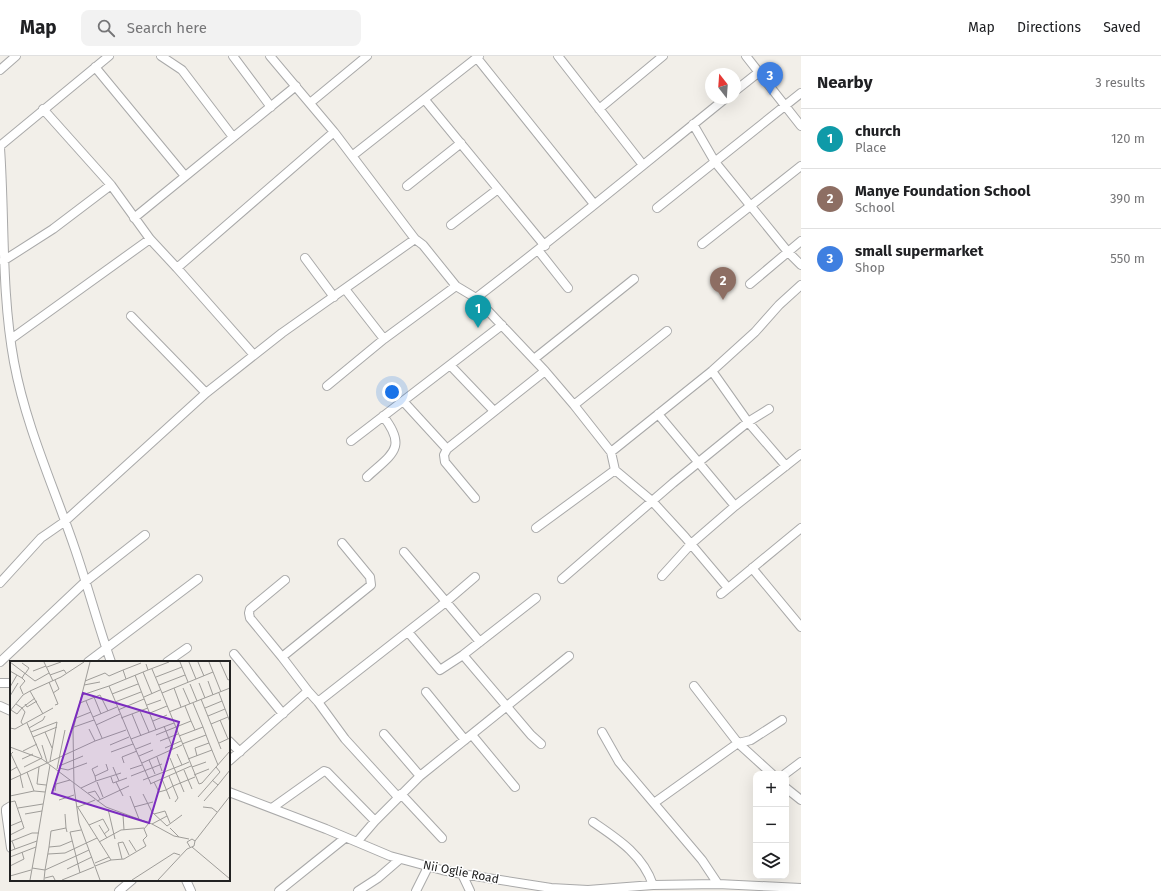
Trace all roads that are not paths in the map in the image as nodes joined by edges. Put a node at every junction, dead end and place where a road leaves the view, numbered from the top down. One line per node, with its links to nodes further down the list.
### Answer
1 (16, 56): 12 (street)
2 (109, 56): 11 (street)
3 (161, 56): 27 (street)
4 (232, 56): 21 (street)
5 (270, 56): 14 (street)
6 (367, 56): 18 (street)
7 (558, 56): 23 (street)
8 (663, 56): 23 (street)
9 (746, 56): 13 (street)
10 (478, 57): 17 (street); 38 (street)
11 (95, 66): 22 (street); 34 (street)
12 (0, 70)
13 (759, 72): 15 (street); 20 (street)
14 (296, 86): 18 (street); 21 (street)
15 (741, 86)
16 (801, 93): 20 (street)
17 (425, 100): 28 (street); 30 (street)
18 (310, 103): 26 (street)
19 (718, 104): 24 (street)
20 (785, 106): 25 (street); 31 (street)
21 (270, 107): 27 (street)
22 (43, 109): 29 (street); 35 (street)
23 (599, 109): 32 (street)
24 (693, 124): 31 (street); 32 (street)
25 (801, 126)
26 (334, 132): 30 (street); 52 (street)
27 (233, 137): 34 (street)
28 (461, 143): 36 (street); 37 (street)
29 (0, 147): 50 (street)
30 (352, 156): 44 (street)
31 (715, 162): 39 (street); 40 (street)
32 (643, 165): 38 (street)
33 (801, 166): 39 (street)
34 (185, 176): 41 (street)
35 (111, 185): 41 (street); 50 (street)
36 (407, 186)
37 (498, 189): 42 (street); 47 (street)
38 (594, 204): 47 (street)
39 (751, 206): 46 (street); 48 (street)
40 (656, 208)
41 (134, 218): 43 (street)
42 (450, 225)
43 (150, 239): 52 (street); 64 (street)
44 (415, 239): 56 (street); 58 (street)
45 (801, 241): 48 (street)
46 (702, 244)
47 (542, 248): 57 (street); 60 (street)
48 (788, 252): 51 (street); 54 (street)
49 (305, 258): 59 (street)
50 (3, 261): 64 (street)
51 (801, 265)
52 (177, 268): 66 (street)
53 (634, 280): 67 (street)
54 (750, 284)
55 (801, 285): 70 (street)
56 (456, 286): 60 (street); 65 (street)
57 (568, 288)
58 (345, 289): 59 (street); 65 (street)
59 (334, 297): 66 (street)
60 (476, 298): 62 (street)
61 (131, 316): 72 (street)
62 (502, 325): 67 (street); 68 (street)
63 (667, 331): 74 (street)
64 (11, 339): 91 (street)
65 (384, 339): 71 (street)
66 (254, 356): 72 (street)
67 (534, 359): 69 (street)
68 (450, 364): 73 (street); 76 (street)
69 (545, 371): 74 (street); 76 (street)
70 (712, 371): 77 (street); 79 (street)
71 (327, 386)
72 (206, 393): 91 (street)
73 (403, 401): 78 (street); 81 (street)
74 (574, 405): 82 (street)
75 (769, 409): 79 (street)
76 (494, 411): 81 (street)
77 (658, 414): 82 (street); 84 (street)
78 (383, 416): 80 (street); 87 (street)
79 (748, 422): 84 (street); 85 (street)
80 (351, 441)
81 (447, 449): 88 (street)
82 (610, 452): 86 (street)
83 (801, 454): 85 (street)
84 (699, 462): 89 (street); 90 (street)
85 (786, 466): 90 (street)
86 (615, 470): 89 (street); 92 (street)
87 (367, 477)
88 (475, 498)
89 (652, 501): 96 (street); 102 (street)
90 (735, 506): 96 (street)
91 (64, 522): 104 (street); 105 (street)
92 (536, 528)
93 (800, 529): 98 (street)
94 (145, 535): 104 (street)
95 (342, 543): 116 (street)
96 (691, 544): 98 (street); 99 (street)
97 (404, 552): 107 (street)
98 (752, 568): 108 (street)
99 (662, 576)
100 (475, 577): 107 (street)
101 (198, 579): 112 (street)
102 (562, 579)
103 (285, 580): 116 (street)
104 (85, 582): 112 (street); 120 (street)
105 (0, 583)
106 (536, 598): 110 (street)
107 (447, 601): 109 (street); 110 (street)
108 (801, 627)
109 (408, 632): 114 (street); 124 (street)
110 (480, 642): 114 (street)
111 (187, 648): 119 (street)
112 (106, 649): 117 (street); 118 (street)
113 (234, 654): 128 (street)
114 (462, 655): 126 (street)
115 (569, 656): 126 (street)
116 (282, 657): 122 (street)
117 (89, 661)
118 (111, 661)
119 (168, 661)
120 (0, 662)
121 (694, 686): 135 (street)
122 (308, 691): 124 (street); 128 (street)
123 (426, 692): 133 (street)
124 (318, 702): 146 (street)
125 (0, 706): 127 (street)
126 (506, 707): 132 (street); 136 (street)
127 (10, 711)
128 (283, 714): 137 (street)
129 (782, 720): 135 (street)
130 (602, 732): 148 (street)
131 (384, 734): 142 (street)
132 (472, 735): 133 (street); 143 (street)
133 (465, 740): 142 (street)
134 (230, 742): 137 (street)
135 (738, 743): 140 (street); 148 (street)
136 (541, 744)
137 (240, 752): 138 (street)
138 (230, 760)
139 (801, 762): 141 (street)
140 (769, 771)
141 (788, 771)
142 (420, 776): 146 (street)
143 (515, 787)
144 (789, 790): 147 (street)
145 (230, 792): 150 (street, Nii Oglie Road)
146 (399, 796): 151 (street); 154 (street)
147 (801, 800)
148 (654, 803): 162 (street)
149 (10, 807): 155 (street)
150 (272, 808): 151 (street); 153 (street, Nii Oglie Road)
151 (375, 821): 156 (street)
152 (593, 822): 163 (street)
153 (345, 838): 156 (street, Nii Oglie Road); 167 (street)
154 (442, 838)
155 (10, 841)
156 (357, 842): 157 (street, Nii Oglie Road)
157 (400, 859): 158 (street, Nii Oglie Road); 168 (street)
158 (428, 867): 159 (street, Nii Oglie Road); 169 (street)
159 (462, 874): 170 (street); 171 (street, Nii Oglie Road)
160 (131, 881): 165 (street)
161 (187, 881): 166 (street)
162 (718, 884): 163 (street, Nii Oglie Road); 164 (street, Nii Oglie Road)
163 (659, 887): 171 (street, Nii Oglie Road)
164 (801, 888)
165 (119, 891)
166 (192, 891)
167 (279, 891)
168 (358, 891)
169 (416, 891)
170 (470, 891)
171 (588, 891)

